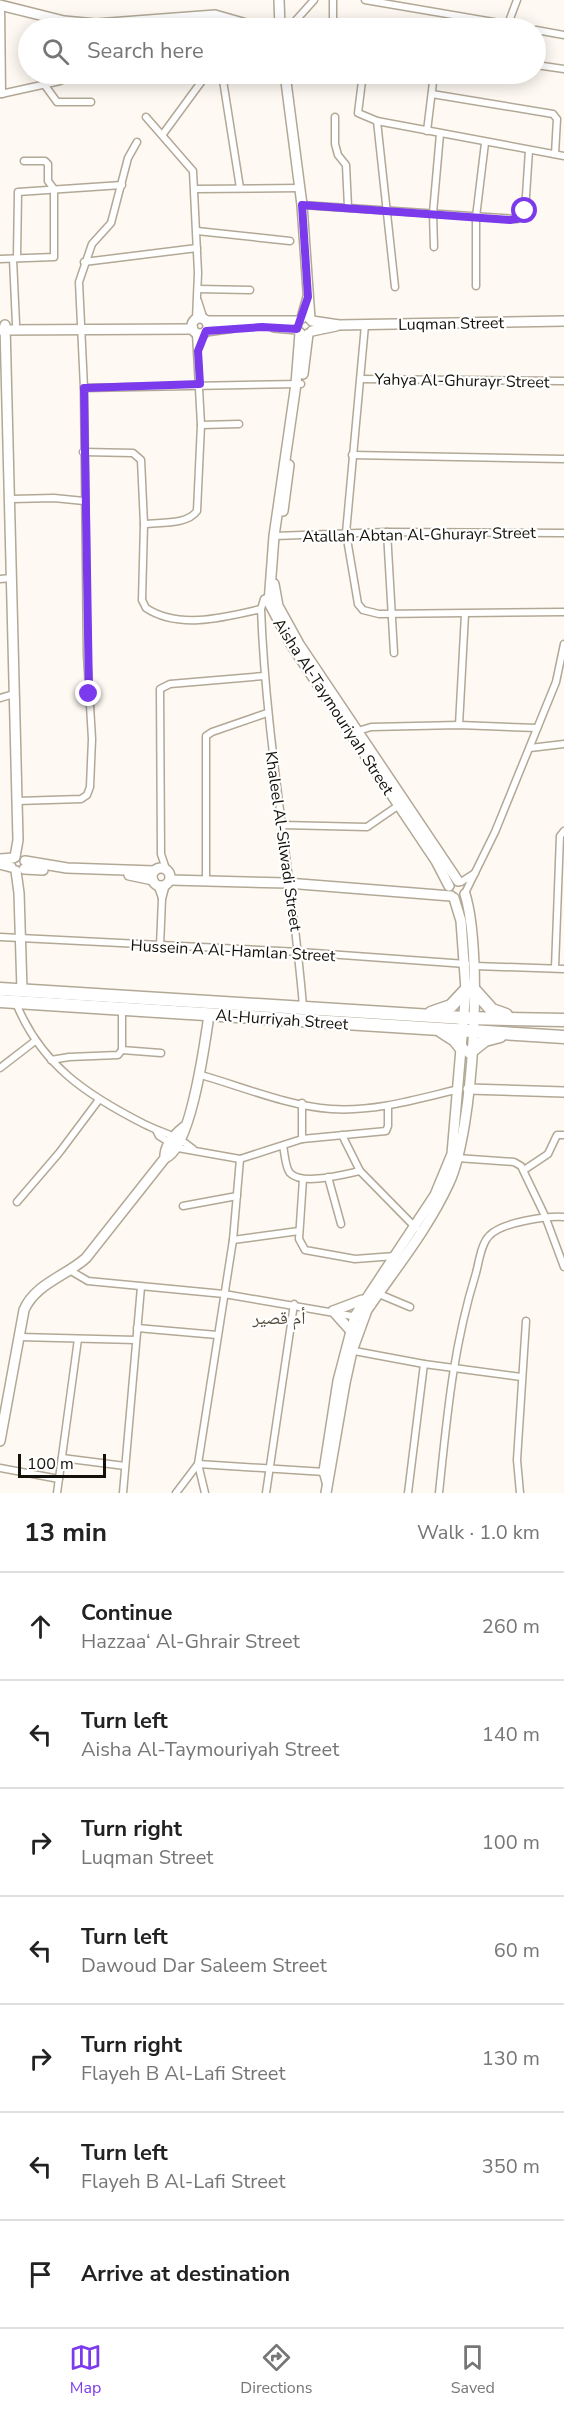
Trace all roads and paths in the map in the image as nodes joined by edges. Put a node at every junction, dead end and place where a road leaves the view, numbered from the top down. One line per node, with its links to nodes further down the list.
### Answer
1 (279, 0): 10 (street)
2 (314, 0): 11 (street)
3 (333, 0): 12 (street)
4 (365, 0): 13 (street)
5 (517, 0): 14 (street)
6 (1, 5): 7 (street); 25 (street)
7 (44, 18)
8 (182, 18): 9 (street)
9 (225, 18)
10 (280, 18)
11 (297, 18)
12 (333, 18)
13 (472, 18)
14 (510, 18)
15 (546, 32): 16 (street)
16 (564, 35)
17 (546, 66): 18 (street)
18 (564, 69)
19 (44, 84): 25 (street); 27 (street)
20 (200, 84): 32 (street)
21 (224, 84): 41 (street)
22 (286, 84): 42 (street, Aisha Al-Taymouriyah Street)
23 (362, 84): 30 (street)
24 (433, 84): 26 (street)
25 (1, 94)
26 (432, 94): 31 (street); 37 (street)
27 (91, 102)
28 (146, 117): 32 (street)
29 (335, 117): 46 (street)
30 (376, 121): 31 (street); 47 (street)
31 (427, 131): 33 (street)
32 (163, 134): 44 (street)
33 (440, 134): 35 (street); 48 (street)
34 (137, 142): 40 (street)
35 (484, 143): 36 (street); 49 (street)
36 (529, 150): 37 (street); 49 (street)
37 (555, 154): 38 (street)
38 (564, 156)
39 (24, 161): 43 (street)
40 (122, 185): 43 (street); 56 (street)
41 (240, 188): 42 (street); 44 (street)
42 (300, 188): 45 (street, Aisha Al-Taymouriyah Street)
43 (54, 189): 55 (street); 55 (street)
44 (195, 189): 50 (street)
45 (302, 205): 46 (street); 64 (street, Aisha Al-Taymouriyah Street)
46 (348, 207): 47 (street)
47 (384, 209): 48 (street); 58 (street)
48 (433, 213): 49 (street); 52 (street)
49 (476, 217): 57 (street)
50 (196, 231): 51 (street); 53 (street)
51 (290, 241)
52 (434, 247)
53 (197, 248): 56 (street); 59 (street)
54 (0, 259): 55 (street)
55 (15, 259): 65 (street)
56 (84, 262): 66 (street)
57 (476, 286)
58 (395, 287)
59 (198, 289): 60 (street); 63 (street)
60 (250, 290)
61 (564, 321): 62 (street, Luqman Street)
62 (365, 325): 64 (street, Luqman Street); 67 (street)
63 (200, 326): 64 (street, Luqman Street); 66 (street, Luqman Street); 69 (street)
64 (305, 326): 70 (street, Aisha Al-Taymouriyah Street)
65 (8, 327): 66 (street, Luqman Street); 72 (street)
66 (82, 327): 71 (street)
67 (361, 379): 68 (street, Yahya Al-Ghurayr Street); 76 (street)
68 (564, 381)
69 (200, 384): 70 (street); 71 (street); 74 (street)
70 (299, 384): 84 (street, Aisha Al-Taymouriyah Street)
71 (84, 388): 75 (street)
72 (5, 416): 78 (street)
73 (239, 424): 74 (street)
74 (201, 425): 80 (street)
75 (83, 452): 79 (street); 80 (street)
76 (352, 455): 77 (street); 82 (street)
77 (564, 459)
78 (12, 499): 79 (street); 85 (street)
79 (84, 501): 104 (street)
80 (144, 524): 88 (street)
81 (387, 532): 82 (street, Atallah Abtan Al-Ghurayr Street); 83 (street, Atallah Abtan Al-Ghurayr Street); 90 (street)
82 (346, 533): 84 (street, Atallah Abtan Al-Ghurayr Street); 90 (street)
83 (564, 533)
84 (277, 536): 87 (street, Aisha Al-Taymouriyah Street)
85 (12, 578): 86 (street); 96 (street)
86 (0, 579)
87 (271, 595): 88 (street); 101 (street, Aisha Al-Taymouriyah Street); 105 (street, Aisha Al-Taymouriyah Street)
88 (261, 609): 94 (street, Khaleel Al-Silwadi Street)
89 (564, 612): 91 (street)
90 (391, 614): 91 (street); 93 (street)
91 (465, 614): 99 (street)
92 (564, 644): 95 (street)
93 (394, 653)
94 (264, 676): 98 (street, Khaleel Al-Silwadi Street); 111 (street)
95 (560, 682): 100 (street)
96 (14, 694): 97 (street); 104 (street)
97 (0, 698)
98 (267, 713): 106 (street, Khaleel Al-Silwadi Street); 112 (street)
99 (459, 725): 100 (street); 101 (street)
100 (537, 728): 103 (street)
101 (358, 731): 114 (street, Aisha Al-Taymouriyah Street)
102 (564, 744): 103 (street)
103 (530, 748): 114 (street)
104 (17, 801): 110 (street)
105 (399, 805): 106 (street); 114 (street, Aisha Al-Taymouriyah Street)
106 (282, 825): 113 (street, Khaleel Al-Silwadi Street)
107 (564, 831): 115 (street)
108 (0, 859): 110 (street)
109 (0, 864): 110 (street)
110 (19, 864): 111 (street); 117 (street)
111 (161, 876): 112 (street); 118 (street)
112 (210, 879): 113 (street)
113 (287, 883): 114 (street); 119 (street, Khaleel Al-Silwadi Street)
114 (457, 890): 120 (street)
115 (561, 890): 121 (street)
116 (0, 937): 117 (street, Hussein A Al-Hamlan Street)
117 (21, 939): 118 (street, Hussein A Al-Hamlan Street); 124 (street)
118 (160, 946): 119 (street, Hussein A Al-Hamlan Street)
119 (300, 952): 120 (street, Hussein A Al-Hamlan Street); 128 (street, Khaleel Al-Silwadi Street)
120 (471, 965): 121 (street, Hussein A Al-Hamlan Street); 125 (street)
121 (555, 968): 122 (street, Hussein A Al-Hamlan Street)
122 (564, 969)
123 (0, 988): 124 (highway, Al-Hurriyah Street)
124 (21, 990): 128 (highway, Al-Hurriyah Street)
125 (471, 991): 131 (highway); 132 (highway); 134 (street)
126 (0, 1001): 127 (highway, Al-Hurriyah Street)
127 (15, 1002): 129 (highway, Al-Hurriyah Street); 138 (street)
128 (303, 1006): 131 (highway, Al-Hurriyah Street)
129 (122, 1009): 130 (highway, Al-Hurriyah Street); 139 (street)
130 (209, 1015): 135 (highway, Al-Hurriyah Street); 144 (street)
131 (423, 1015): 134 (highway, Al-Hurriyah Street)
132 (516, 1018): 133 (highway, Al-Hurriyah Street); 134 (highway, Al-Hurriyah Street)
133 (564, 1020)
134 (468, 1024): 135 (highway, Al-Hurriyah Street); 136 (highway, Al-Hurriyah Street); 140 (street)
135 (438, 1029): 140 (highway)
136 (508, 1034): 137 (highway, Al-Hurriyah Street); 140 (highway)
137 (564, 1037)
138 (35, 1041): 142 (street); 143 (street)
139 (122, 1050): 141 (street); 142 (street)
140 (466, 1051): 145 (street)
141 (160, 1053)
142 (51, 1060): 147 (street)
143 (0, 1068)
144 (201, 1075): 148 (street); 153 (street)
145 (463, 1089): 146 (street); 149 (street); 155 (street)
146 (564, 1092)
147 (98, 1101): 153 (street); 162 (street)
148 (302, 1104): 149 (street); 152 (street)
149 (388, 1106): 150 (street)
150 (342, 1135): 152 (street); 158 (street)
151 (564, 1135): 157 (street)
152 (302, 1139): 154 (street)
153 (176, 1141): 156 (street); 172 (street)
154 (283, 1146): 156 (street); 160 (street)
155 (455, 1156): 157 (street); 167 (street)
156 (240, 1158): 161 (street)
157 (524, 1170): 164 (street)
158 (360, 1171): 159 (street); 167 (street)
159 (328, 1177): 160 (street); 166 (street)
160 (303, 1179): 168 (street)
161 (237, 1196): 163 (street); 169 (street)
162 (17, 1202)
163 (183, 1206)
164 (545, 1216): 165 (street); 171 (street); 190 (street)
165 (564, 1217)
166 (341, 1224)
167 (418, 1229): 170 (street)
168 (299, 1231): 169 (street); 170 (street)
169 (232, 1240): 174 (street)
170 (399, 1257): 175 (street); 176 (street)
171 (564, 1268)
172 (71, 1271): 173 (street); 185 (street)
173 (141, 1287): 174 (street); 182 (street)
174 (224, 1294): 177 (street); 184 (street)
175 (379, 1294): 178 (street); 180 (street)
176 (363, 1300): 179 (street); 180 (street)
177 (294, 1304): 179 (street); 197 (street)
178 (410, 1307)
179 (333, 1311): 180 (street); 183 (street)
180 (359, 1317): 183 (street); 188 (street)
181 (526, 1321): 191 (street)
182 (137, 1328): 184 (street); 187 (street)
183 (350, 1330): 188 (street)
184 (217, 1335): 194 (street)
185 (19, 1337): 186 (street); 192 (street)
186 (78, 1339): 187 (street); 193 (street)
187 (136, 1340): 195 (street)
188 (349, 1350): 189 (street); 198 (street)
189 (424, 1364): 190 (street); 206 (street)
190 (452, 1368): 191 (street); 207 (street)
191 (521, 1377): 208 (street)
192 (0, 1441)
193 (62, 1458): 195 (street); 199 (street)
194 (198, 1464): 197 (street); 202 (street); 203 (street)
195 (125, 1466): 201 (street)
196 (0, 1468): 199 (street)
197 (269, 1468): 198 (street); 204 (street)
198 (327, 1472): 205 (street)
199 (58, 1479): 200 (street)
200 (57, 1493)
201 (123, 1493)
202 (176, 1493)
203 (205, 1493)
204 (266, 1493)
205 (326, 1493)
206 (408, 1493)
207 (439, 1493)
208 (520, 1493)

